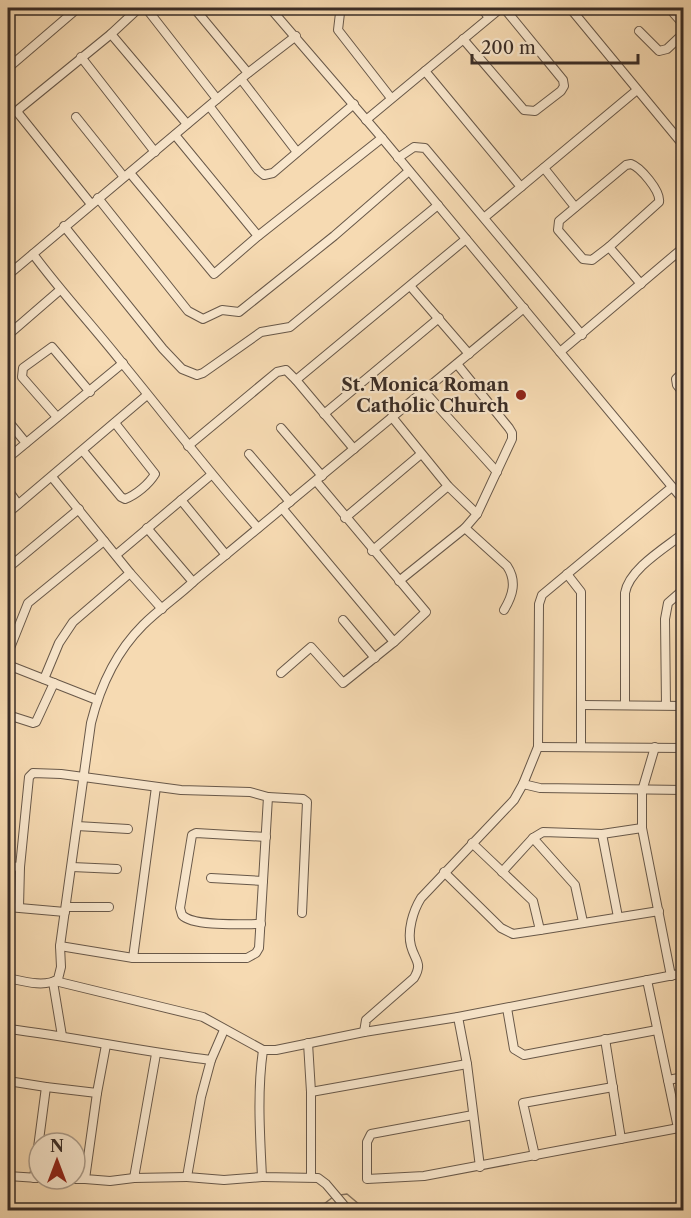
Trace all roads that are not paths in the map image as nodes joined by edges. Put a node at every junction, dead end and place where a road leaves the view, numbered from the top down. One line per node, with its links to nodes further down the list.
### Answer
1 (78, 8): 19 (street)
2 (139, 8): 14 (street)
3 (146, 8): 24 (street)
4 (194, 8): 21 (street)
5 (270, 8): 16 (street)
6 (344, 8): 23 (street)
7 (481, 8): 11 (street)
8 (503, 8): 11 (street); 17 (street)
9 (570, 8): 22 (street)
10 (669, 8): 12 (street)
11 (489, 17): 17 (street)
12 (684, 25)
13 (639, 31): 15 (street)
14 (111, 33): 18 (street); 29 (street)
15 (684, 33)
16 (296, 36): 21 (street); 25 (street)
17 (463, 39): 20 (street)
18 (81, 57): 33 (street); 41 (street)
19 (8, 68)
20 (425, 71): 23 (street); 39 (street)
21 (244, 76): 24 (street); 34 (street)
22 (637, 90): 32 (street); 36 (street)
23 (392, 98): 28 (street)
24 (218, 99): 26 (street)
25 (354, 104): 28 (street); 34 (street)
26 (210, 107): 29 (street); 34 (street)
27 (76, 117): 38 (street)
28 (366, 120): 31 (street)
29 (188, 124): 30 (street)
30 (175, 135): 33 (street); 46 (street)
31 (382, 138): 35 (street); 46 (street)
32 (684, 146)
33 (155, 152): 38 (street)
34 (297, 152)
35 (398, 158): 37 (street); 44 (street)
36 (544, 168): 39 (street); 43 (street)
37 (408, 171): 40 (street); 42 (street)
38 (127, 175): 40 (street); 46 (street)
39 (521, 187): 44 (street)
40 (98, 198): 41 (street)
41 (91, 204): 45 (street)
42 (438, 205): 45 (street); 47 (street)
43 (575, 207): 48 (street); 48 (street)
44 (485, 217): 57 (street)
45 (64, 226): 50 (street)
46 (258, 236)
47 (466, 239): 53 (street); 55 (street)
48 (609, 247): 52 (street)
49 (684, 248): 52 (street)
50 (33, 254): 51 (street); 54 (street)
51 (8, 275)
52 (641, 284): 57 (street)
53 (411, 287): 56 (street); 64 (street)
54 (60, 290): 58 (street); 61 (street)
55 (524, 308): 59 (street); 60 (street)
56 (439, 318): 60 (street); 69 (street)
57 (582, 334): 59 (street)
58 (8, 335)
59 (560, 352): 87 (street)
60 (469, 354): 62 (street)
61 (123, 363): 66 (street); 68 (street)
62 (457, 364): 65 (street); 82 (street)
63 (684, 370): 67 (street)
64 (296, 380): 69 (street); 76 (street)
65 (424, 391): 71 (street); 82 (street)
66 (90, 392): 70 (street); 70 (street)
67 (684, 394)
68 (147, 395): 73 (street); 76 (street)
69 (324, 414): 77 (street)
70 (57, 417): 75 (street)
71 (392, 417): 77 (street); 80 (street)
72 (8, 421): 75 (street)
73 (115, 423): 78 (street); 78 (street)
74 (281, 428): 85 (street)
75 (26, 443): 81 (street)
76 (188, 446): 83 (street)
77 (354, 449): 85 (street)
78 (83, 451): 84 (street)
79 (249, 454): 91 (street)
80 (421, 454): 86 (street); 97 (street)
81 (8, 458)
82 (497, 472): 96 (street)
83 (211, 475): 89 (street); 99 (street)
84 (52, 477): 92 (street); 94 (street)
85 (319, 479): 91 (street); 97 (street)
86 (447, 486): 96 (street); 103 (street)
87 (672, 487): 90 (street); 108 (street)
88 (8, 490): 92 (street)
89 (181, 500): 98 (street); 105 (street)
90 (684, 501)
91 (290, 502): 93 (street)
92 (18, 504): 95 (street)
93 (282, 508): 99 (street); 115 (street)
94 (78, 509): 102 (street); 106 (street)
95 (8, 513)
96 (477, 514): 100 (street)
97 (345, 518): 103 (street)
98 (147, 528): 104 (street); 110 (street)
99 (258, 528): 105 (street)
100 (465, 528): 109 (street); 113 (street)
101 (684, 533): 124 (street)
102 (105, 541): 104 (street); 116 (street)
103 (372, 551): 109 (street)
104 (116, 555): 107 (street)
105 (226, 555): 110 (street)
106 (8, 568)
107 (130, 573): 112 (street); 120 (street)
108 (567, 574): 123 (street); 129 (street)
109 (399, 580): 115 (street)
110 (193, 582): 112 (street)
111 (684, 589): 125 (street)
112 (162, 609): 122 (street)
113 (504, 610)
114 (343, 620): 117 (street)
115 (394, 642): 117 (street)
116 (8, 653)
117 (375, 658): 119 (street)
118 (8, 665): 120 (street)
119 (281, 673)
120 (44, 679): 121 (street)
121 (54, 683): 122 (street); 127 (street)
122 (97, 700): 132 (street)
123 (582, 705): 124 (street); 128 (street)
124 (625, 705): 125 (street)
125 (666, 705): 126 (street)
126 (684, 706)
127 (8, 715)
128 (581, 746): 129 (street); 130 (street)
129 (538, 747): 133 (street)
130 (656, 747): 131 (street); 136 (street)
131 (684, 747)
132 (84, 777): 134 (street); 139 (street); 147 (street)
133 (523, 784): 136 (street); 145 (street)
134 (156, 787): 137 (street); 165 (street)
135 (683, 790): 136 (street); 138 (street)
136 (642, 791): 140 (street)
137 (268, 797): 143 (street); 159 (street)
138 (684, 807)
139 (77, 825): 141 (street); 148 (street)
140 (642, 828): 142 (street); 158 (street)
141 (128, 829)
142 (602, 834): 144 (street); 160 (street)
143 (266, 837): 153 (street); 162 (street)
144 (533, 838): 151 (street); 161 (street)
145 (472, 843): 150 (street); 151 (street)
146 (8, 866): 147 (street)
147 (20, 867): 155 (street)
148 (72, 867): 149 (street); 157 (street)
149 (117, 869)
150 (444, 872): 163 (street); 176 (street)
151 (502, 872): 163 (street)
152 (211, 878): 153 (street)
153 (263, 881): 162 (street)
154 (8, 907): 155 (street)
155 (19, 907): 157 (street)
156 (109, 907): 157 (street)
157 (66, 909): 164 (street)
158 (659, 910): 160 (street); 167 (street)
159 (302, 914)
160 (618, 916): 161 (street)
161 (583, 922): 163 (street)
162 (261, 924): 165 (street)
163 (540, 930)
164 (60, 946): 165 (street); 170 (street)
165 (133, 958)
166 (684, 973): 167 (street)
167 (671, 976): 169 (street)
168 (8, 978): 170 (street)
169 (647, 980): 171 (street); 175 (street)
170 (54, 982): 174 (street); 177 (street)
171 (507, 1008): 172 (street); 178 (street)
172 (458, 1017): 176 (street); 184 (street)
173 (8, 1029): 177 (street)
174 (224, 1030): 181 (street); 183 (street)
175 (657, 1030): 178 (street); 187 (street)
176 (364, 1032): 179 (street)
177 (62, 1036): 180 (street)
178 (605, 1039): 189 (street)
179 (308, 1043): 181 (street); 190 (street)
180 (106, 1045): 182 (street); 191 (street)
181 (263, 1050): 202 (street)
182 (156, 1054): 183 (street); 203 (street)
183 (211, 1060): 201 (street)
184 (467, 1064): 190 (street); 192 (street)
185 (684, 1077): 187 (street)
186 (8, 1080): 188 (street)
187 (668, 1080): 193 (street)
188 (46, 1087): 191 (street); 194 (street)
189 (612, 1088): 195 (street); 196 (street)
190 (311, 1092): 204 (street)
191 (97, 1093): 197 (street)
192 (473, 1115): 198 (street); 198 (street)
193 (681, 1127): 195 (street)
194 (41, 1131)
195 (621, 1139): 196 (street)
196 (534, 1156): 198 (street)
197 (87, 1165)
198 (480, 1167)
199 (8, 1176): 200 (street)
200 (27, 1177)
201 (187, 1177): 202 (street); 203 (street)
202 (262, 1177): 204 (street)
203 (134, 1178): 205 (street)
204 (311, 1178): 206 (street)
205 (87, 1179)
206 (348, 1210)

